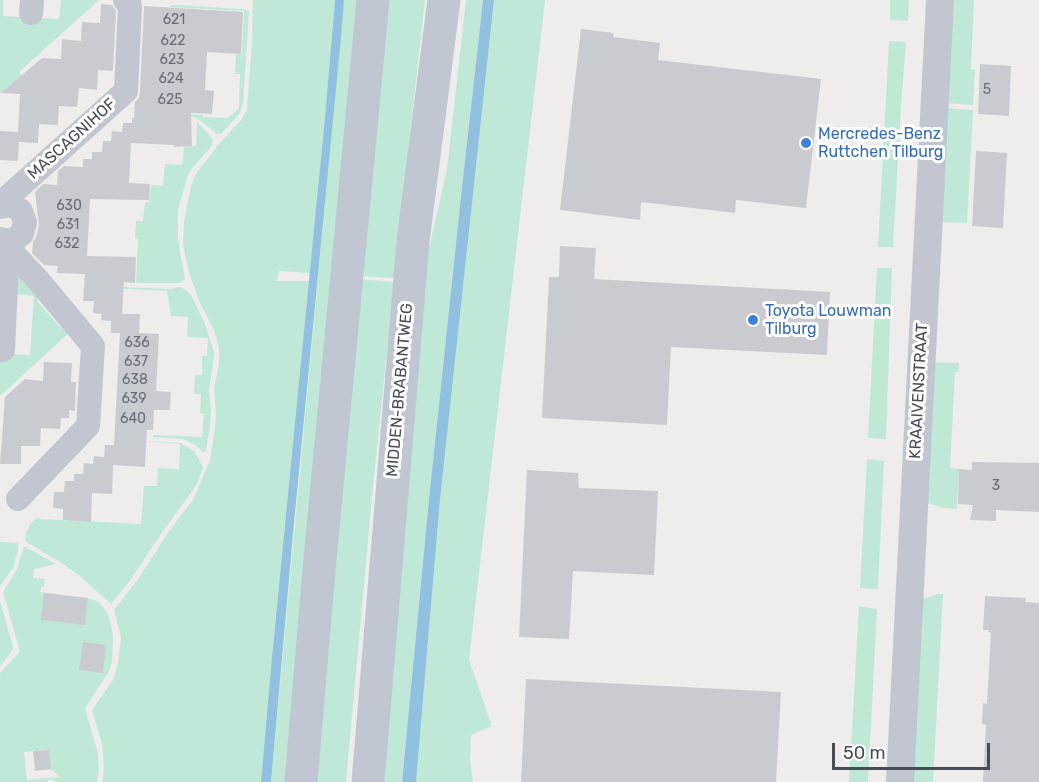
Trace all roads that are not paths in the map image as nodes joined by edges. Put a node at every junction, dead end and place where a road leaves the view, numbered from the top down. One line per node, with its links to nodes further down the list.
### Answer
1 (125, 0): 5 (street, MASCAGNIHOF)
2 (373, 0): 9 (main road)
3 (444, 0): 10 (main road, MIDDEN-BRABANTWEG)
4 (940, 0): 11 (street, KRAAIVENSTRAAT)
5 (5, 206): 6 (street, MASCAGNIHOF)
6 (8, 245): 7 (street); 8 (street)
7 (3, 350)
8 (18, 499)
9 (301, 782)
10 (368, 782)
11 (900, 782)

